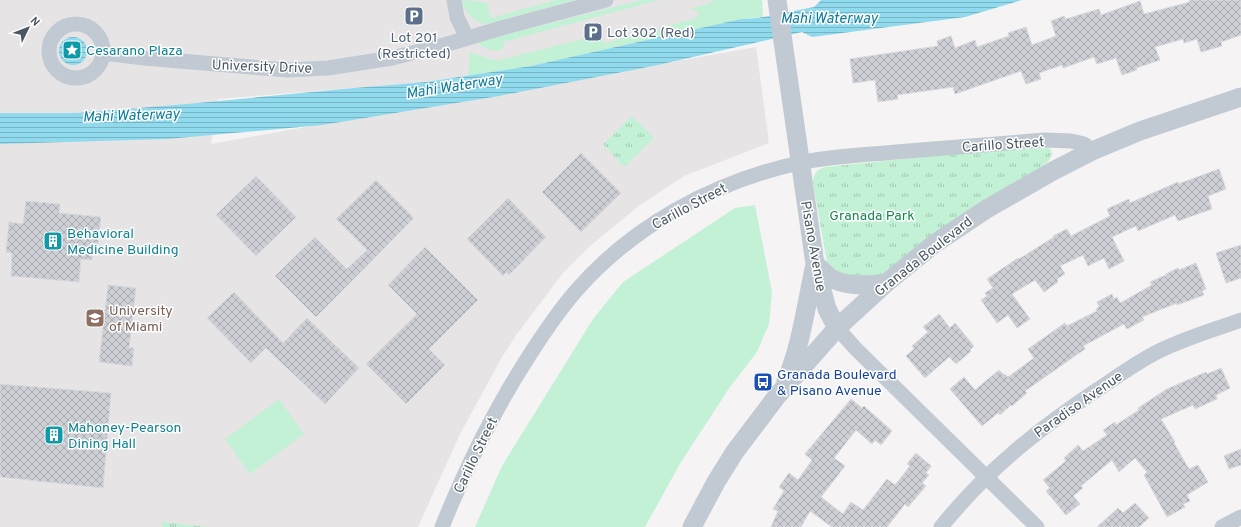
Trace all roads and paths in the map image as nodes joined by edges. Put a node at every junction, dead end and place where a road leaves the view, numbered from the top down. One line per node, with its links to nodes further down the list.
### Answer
1 (454, 0): 4 (street)
2 (606, 0): 4 (street, University Drive)
3 (778, 5): 8 (street, Pisano Avenue)
4 (468, 38): 5 (street, University Drive)
5 (103, 53)
6 (1241, 97): 7 (street, Granada Boulevard)
7 (1092, 151): 8 (street, Carillo Street); 10 (street, Granada Boulevard)
8 (801, 162): 9 (street, Pisano Avenue); 16 (street, Carillo Street)
9 (815, 264): 10 (street); 12 (street, Pisano Avenue); 13 (street)
10 (884, 284): 12 (street, Granada Boulevard)
11 (1241, 320): 14 (street, Paradiso Avenue)
12 (837, 328): 13 (street, Granada Boulevard); 14 (street, Pisano Avenue)
13 (781, 391): 17 (street, Granada Boulevard)
14 (986, 476): 18 (street, Paradiso Avenue); 19 (street, Pisano Avenue)
15 (1241, 517): 20 (street)
16 (442, 527)
17 (692, 527)
18 (941, 527)
19 (1037, 527)
20 (1222, 527)

